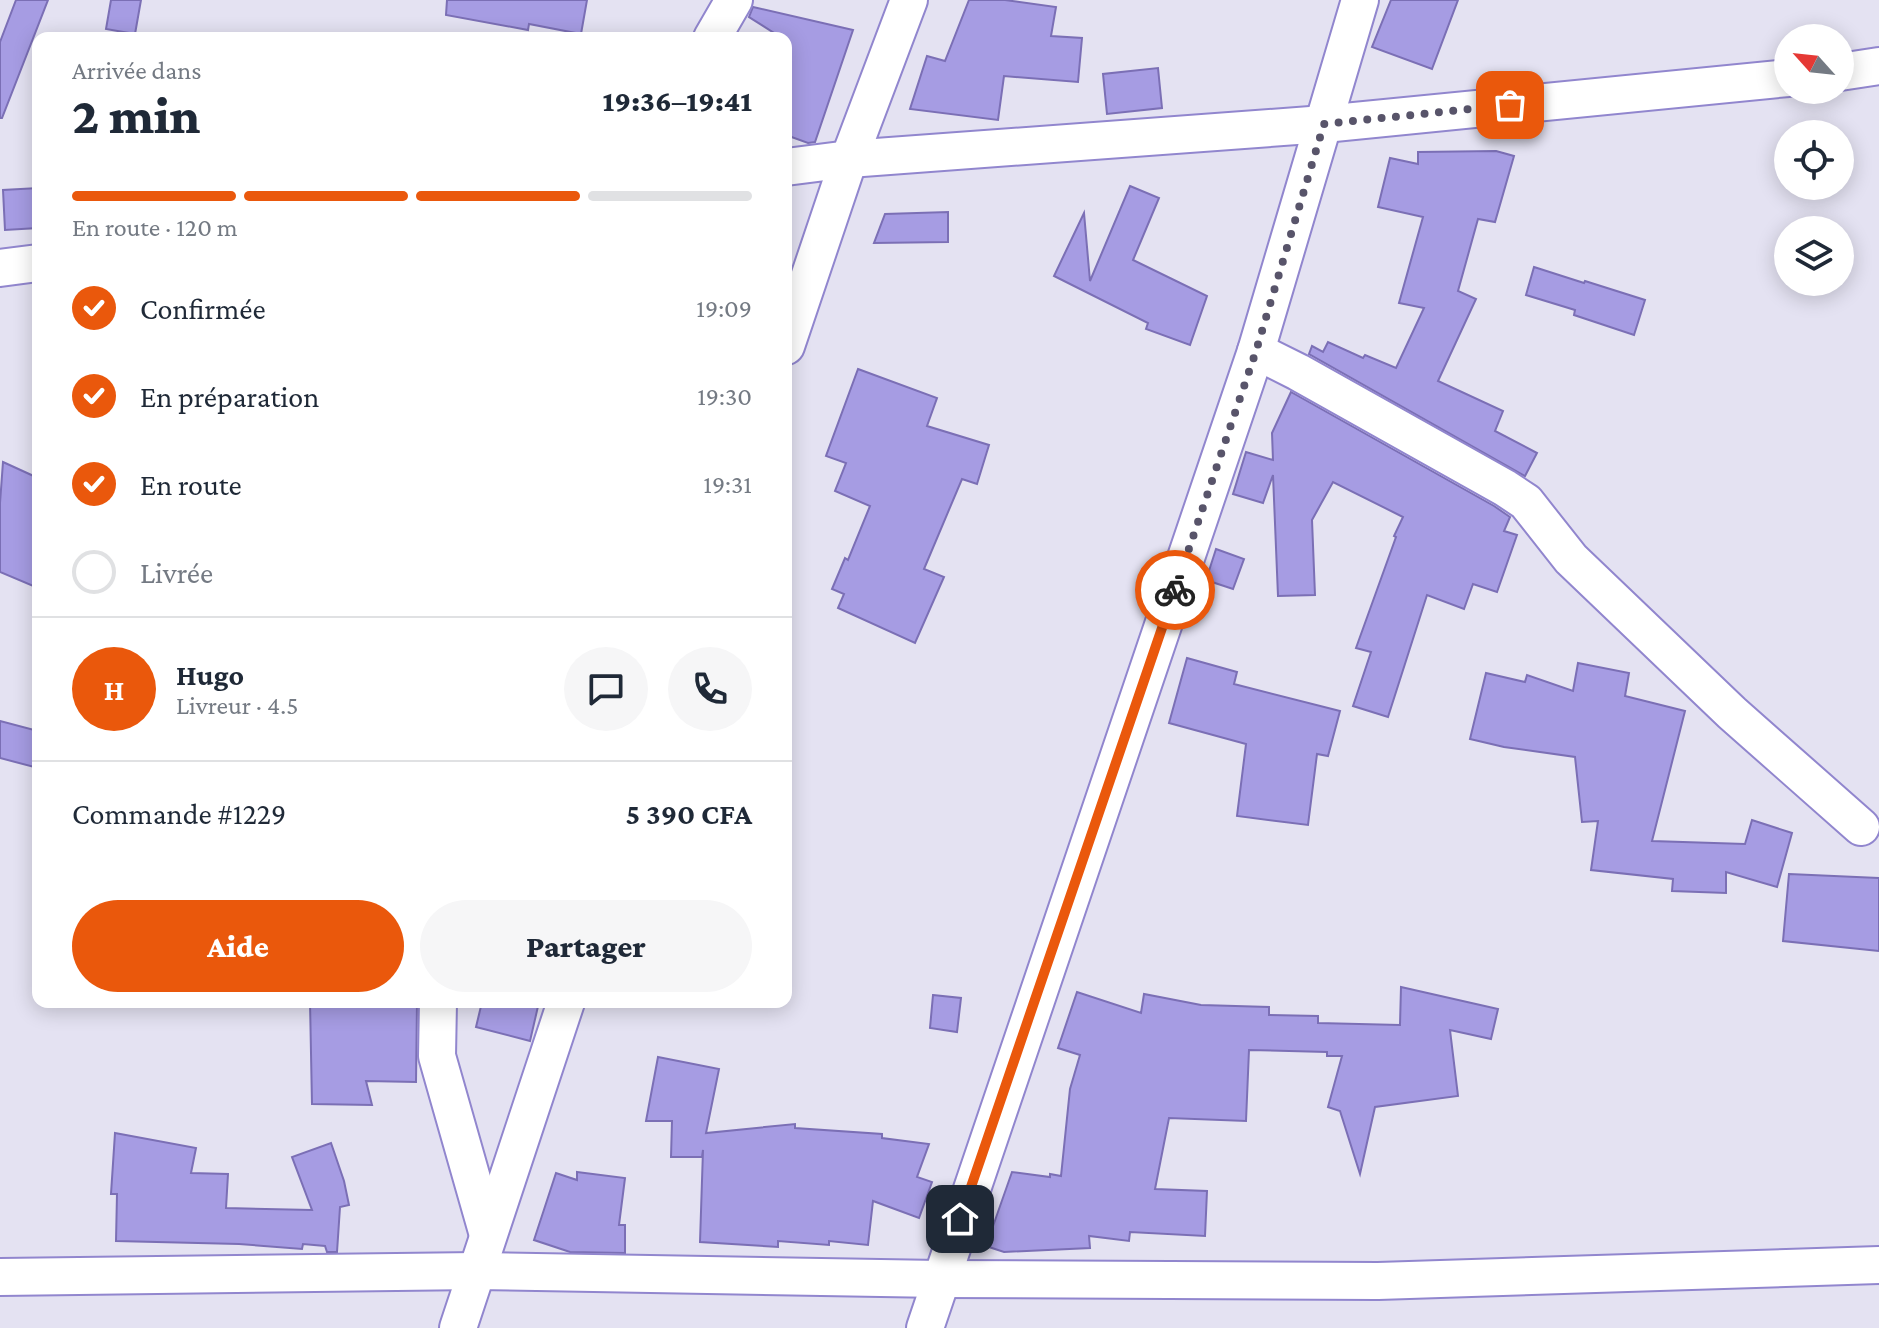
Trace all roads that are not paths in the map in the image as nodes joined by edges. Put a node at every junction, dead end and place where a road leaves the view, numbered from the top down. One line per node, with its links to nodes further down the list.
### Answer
1 (734, 0): 4 (street)
2 (909, 0): 9 (street)
3 (1360, 0): 8 (street)
4 (715, 32)
5 (1879, 66): 6 (street)
6 (1854, 70)
7 (1774, 79): 8 (street)
8 (1324, 124): 9 (street); 14 (street)
9 (849, 159): 10 (street); 13 (street)
10 (792, 166)
11 (32, 264): 12 (street)
12 (0, 268)
13 (792, 328)
14 (1256, 351): 15 (street); 22 (street)
15 (1861, 827)
16 (438, 1008): 18 (street)
17 (564, 1008): 18 (street)
18 (488, 1235): 20 (street)
19 (1879, 1265): 22 (street)
20 (477, 1271): 21 (street); 22 (street); 23 (street)
21 (0, 1277)
22 (940, 1279): 24 (street)
23 (458, 1328)
24 (925, 1328)

